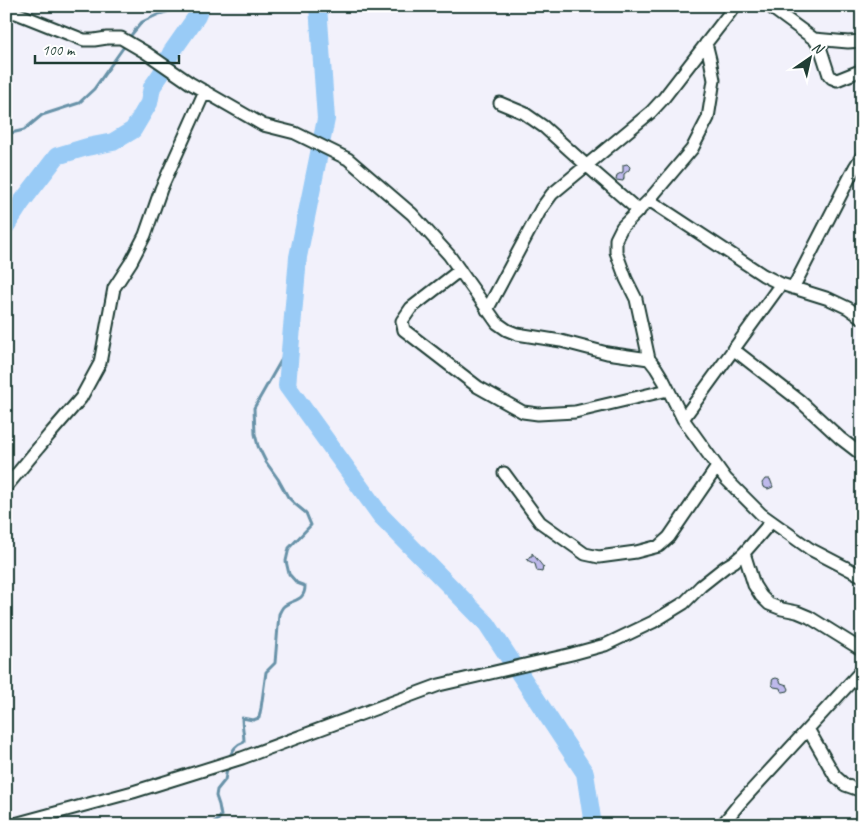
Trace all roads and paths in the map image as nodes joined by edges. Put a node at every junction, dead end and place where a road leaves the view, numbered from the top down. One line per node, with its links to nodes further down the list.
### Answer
1 (735, 6): 6 (street)
2 (770, 6): 4 (street)
3 (6, 11): 8 (street)
4 (814, 38): 5 (street); 7 (street)
5 (862, 41)
6 (706, 43): 11 (street); 12 (street)
7 (862, 70)
8 (205, 91): 14 (street); 26 (street)
9 (500, 103): 11 (street)
10 (862, 156): 16 (street)
11 (586, 166): 13 (street); 17 (street)
12 (649, 200): 13 (street); 15 (street)
13 (639, 211): 20 (street)
14 (460, 270): 17 (street); 21 (street)
15 (781, 284): 16 (street); 19 (street)
16 (793, 288): 18 (street)
17 (487, 310): 20 (street)
18 (862, 318)
19 (733, 349): 22 (street); 23 (street)
20 (649, 359): 21 (street)
21 (668, 390): 22 (street)
22 (683, 419): 24 (street)
23 (862, 455)
24 (717, 466): 25 (street); 27 (street)
25 (504, 473)
26 (6, 487)
27 (771, 522): 28 (street); 29 (street)
28 (744, 553): 30 (street); 34 (street)
29 (861, 572)
30 (862, 650)
31 (862, 670): 32 (street)
32 (808, 729): 33 (street); 35 (street)
33 (862, 791)
34 (11, 825)
35 (722, 825)

